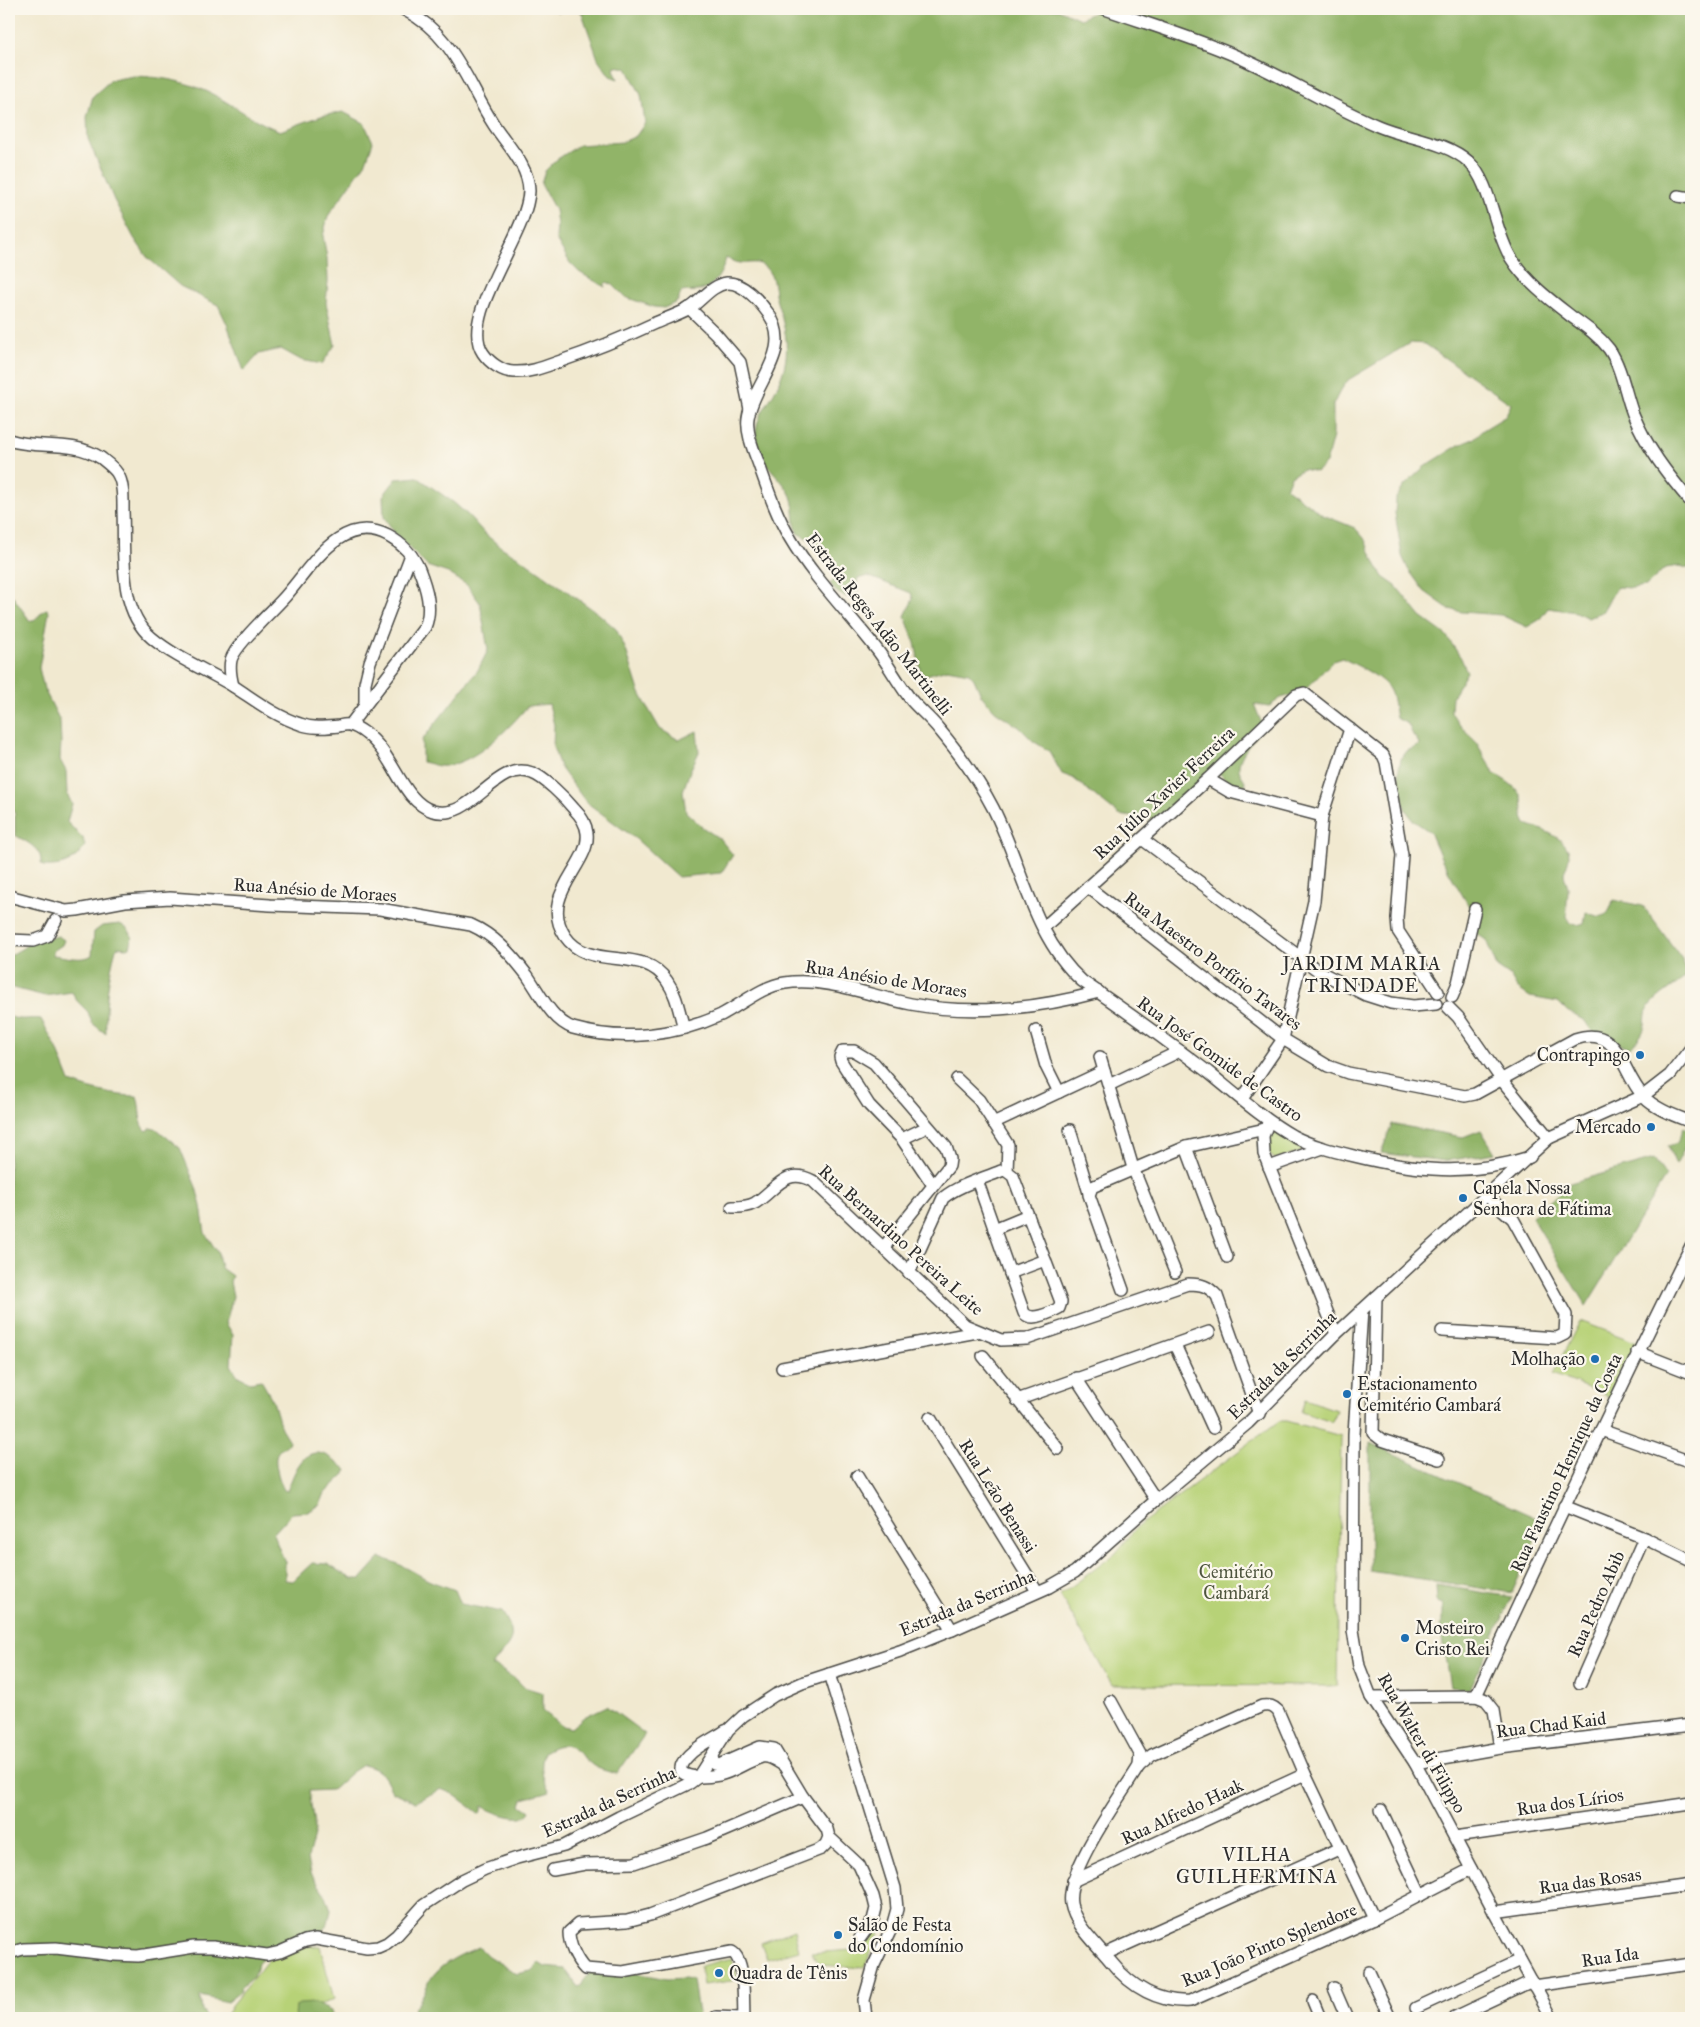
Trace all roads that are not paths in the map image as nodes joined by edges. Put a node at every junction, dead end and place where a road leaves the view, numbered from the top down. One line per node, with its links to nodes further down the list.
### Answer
1 (403, 9): 5 (street)
2 (1105, 9): 8 (street)
3 (1678, 196): 4 (street)
4 (1691, 198)
5 (689, 308): 6 (street); 6 (street, Estrada Reges Adão Martinelli)
6 (750, 409): 21 (street, Estrada Reges Adão Martinelli)
7 (9, 440): 10 (street)
8 (1691, 502)
9 (411, 555): 10 (street); 11 (street); 11 (street)
10 (233, 686): 12 (street)
11 (365, 704): 12 (street)
12 (350, 725): 28 (street)
13 (1350, 729): 14 (street, Rua Júlio Xavier Ferreira); 15 (street); 25 (street)
14 (1208, 779): 15 (street); 16 (street, Rua Júlio Xavier Ferreira)
15 (1322, 816): 23 (street)
16 (1142, 839): 17 (street, Rua Júlio Xavier Ferreira); 23 (street)
17 (1088, 887): 21 (street, Rua Júlio Xavier Ferreira); 30 (street, Rua Maestro Porfírio Tavares)
18 (9, 896): 28 (street, Rua Anésio de Moraes)
19 (1475, 908): 26 (street)
20 (56, 920): 22 (street)
21 (1044, 928): 24 (street, Estrada Reges Adão Martinelli)
22 (9, 940)
23 (1300, 957): 27 (street); 30 (street)
24 (1099, 992): 28 (street, Rua Anésio de Moraes); 32 (street, Rua José Gomide de Castro)
25 (1438, 992): 26 (street); 27 (street)
26 (1450, 1002): 27 (street); 35 (street)
27 (1436, 1004)
28 (684, 1028)
29 (1036, 1031): 38 (street)
30 (1282, 1039): 35 (street, Rua Maestro Porfírio Tavares); 40 (street)
31 (1691, 1048): 39 (street)
32 (1180, 1051): 37 (street); 40 (street, Rua José Gomide de Castro)
33 (1100, 1057): 34 (street)
34 (1104, 1070): 37 (street); 38 (street)
35 (1501, 1079): 39 (street, Rua Maestro Porfírio Tavares); 46 (street)
36 (957, 1080): 42 (street)
37 (1109, 1085): 52 (street)
38 (1059, 1092): 42 (street)
39 (1644, 1096): 41 (street); 46 (street)
40 (1242, 1099): 43 (street, Rua José Gomide de Castro)
41 (1691, 1122)
42 (993, 1123): 53 (street)
43 (1268, 1124): 48 (street); 49 (street, Rua José Gomide de Castro); 51 (street)
44 (927, 1127): 47 (street); 47 (street); 55 (street)
45 (1070, 1130): 56 (street)
46 (1549, 1138): 50 (street, Estrada da Serrinha)
47 (902, 1139): 55 (street)
48 (1186, 1147): 52 (street); 63 (street)
49 (1323, 1148): 50 (street, Rua José Gomide de Castro); 51 (street)
50 (1530, 1157): 57 (street, Estrada da Serrinha)
51 (1269, 1167): 74 (street)
52 (1133, 1168): 56 (street); 65 (street)
53 (1007, 1171): 54 (street); 59 (street)
54 (977, 1180): 60 (street); 66 (street)
55 (933, 1185): 62 (street)
56 (1089, 1193): 68 (street)
57 (1487, 1196): 69 (street, Estrada da Serrinha); 71 (street)
58 (732, 1207): 62 (street, Rua Bernardino Pereira Leite)
59 (1028, 1215): 60 (street); 64 (street)
60 (994, 1229): 67 (street)
61 (1691, 1246): 76 (street, Rua Faustino Henrique da Costa)
62 (884, 1247): 66 (street, Rua Bernardino Pereira Leite)
63 (1227, 1257)
64 (1045, 1260): 67 (street); 67 (street)
65 (1175, 1272)
66 (909, 1273): 72 (street, Rua Bernardino Pereira Leite)
67 (1010, 1273)
68 (1123, 1290)
69 (1376, 1297): 70 (street, Estrada da Serrinha); 87 (street)
70 (1362, 1310): 74 (street, Estrada da Serrinha); 99 (street, Rua Walter di Filippo)
71 (1442, 1331)
72 (977, 1332): 78 (street); 82 (street, Rua Bernardino Pereira Leite)
73 (1210, 1332): 75 (street)
74 (1336, 1334): 82 (street, Estrada da Serrinha)
75 (1175, 1345): 80 (street); 84 (street)
76 (1638, 1352): 79 (street); 85 (street, Rua Faustino Henrique da Costa)
77 (982, 1356): 81 (street)
78 (782, 1368)
79 (1691, 1373)
80 (1076, 1378): 81 (street); 90 (street)
81 (1016, 1400): 86 (street)
82 (1258, 1414): 90 (street, Estrada da Serrinha)
83 (930, 1418): 94 (street, Rua Leão Benassi)
84 (1213, 1428)
85 (1601, 1430): 88 (street); 91 (street, Rua Faustino Henrique da Costa)
86 (1058, 1449)
87 (1439, 1459)
88 (1691, 1462)
89 (857, 1476): 95 (street)
90 (1156, 1500): 94 (street, Estrada da Serrinha)
91 (1564, 1506): 92 (street); 98 (street, Rua Faustino Henrique da Costa)
92 (1644, 1538): 93 (street); 97 (street, Rua Pedro Abib)
93 (1691, 1561)
94 (1036, 1591): 95 (street, Estrada da Serrinha)
95 (952, 1630): 96 (street, Estrada da Serrinha)
96 (829, 1674): 102 (street, Estrada da Serrinha); 136 (street)
97 (1580, 1683)
98 (1476, 1696): 99 (street); 103 (street)
99 (1371, 1697): 105 (street, Rua Walter di Filippo)
100 (1112, 1701): 107 (street)
101 (1691, 1725): 103 (street, Rua Chad Kaid)
102 (728, 1730): 104 (street, Estrada da Serrinha); 109 (street)
103 (1500, 1748): 105 (street, Rua Chad Kaid)
104 (712, 1757): 106 (street); 109 (street, Estrada da Serrinha)
105 (1416, 1763): 113 (street, Rua Walter di Filippo)
106 (784, 1766): 109 (street); 110 (street)
107 (1139, 1766): 108 (street); 118 (street, Rua João Pinto Splendore)
108 (1305, 1774): 115 (street); 118 (street, Rua Alfredo Haak)
109 (698, 1777): 124 (street, Estrada da Serrinha)
110 (803, 1797): 114 (street); 117 (street)
111 (1691, 1803): 113 (street, Rua dos Lírios)
112 (1381, 1810): 120 (street)
113 (1455, 1836): 116 (street, Rua Walter di Filippo)
114 (828, 1837): 123 (street); 135 (street)
115 (1341, 1848): 122 (street); 125 (street)
116 (1471, 1869): 120 (street, Rua João Pinto Splendore); 121 (street, Rua Walter di Filippo)
117 (553, 1870)
118 (1073, 1881): 125 (street, Rua João Pinto Splendore)
119 (1691, 1886): 121 (street, Rua das Rosas)
120 (1421, 1895): 122 (street, Rua João Pinto Splendore)
121 (1494, 1912): 126 (street, Rua Walter di Filippo)
122 (1374, 1919): 125 (street, Rua João Pinto Splendore)
123 (860, 1938)
124 (9, 1953)
125 (1105, 1954)
126 (1520, 1960): 129 (street, Rua Walter di Filippo); 132 (street)
127 (1691, 1964): 129 (street, Rua Ida)
128 (1369, 1972): 139 (street)
129 (1533, 1984): 140 (street, Rua Ida); 141 (street, Rua Walter di Filippo)
130 (1334, 1988): 138 (street)
131 (1313, 2002): 137 (street)
132 (1416, 2008)
133 (716, 2018): 134 (street)
134 (740, 2018)
135 (744, 2018)
136 (866, 2018)
137 (1320, 2018)
138 (1347, 2018)
139 (1390, 2018)
140 (1454, 2018)
141 (1552, 2018)

